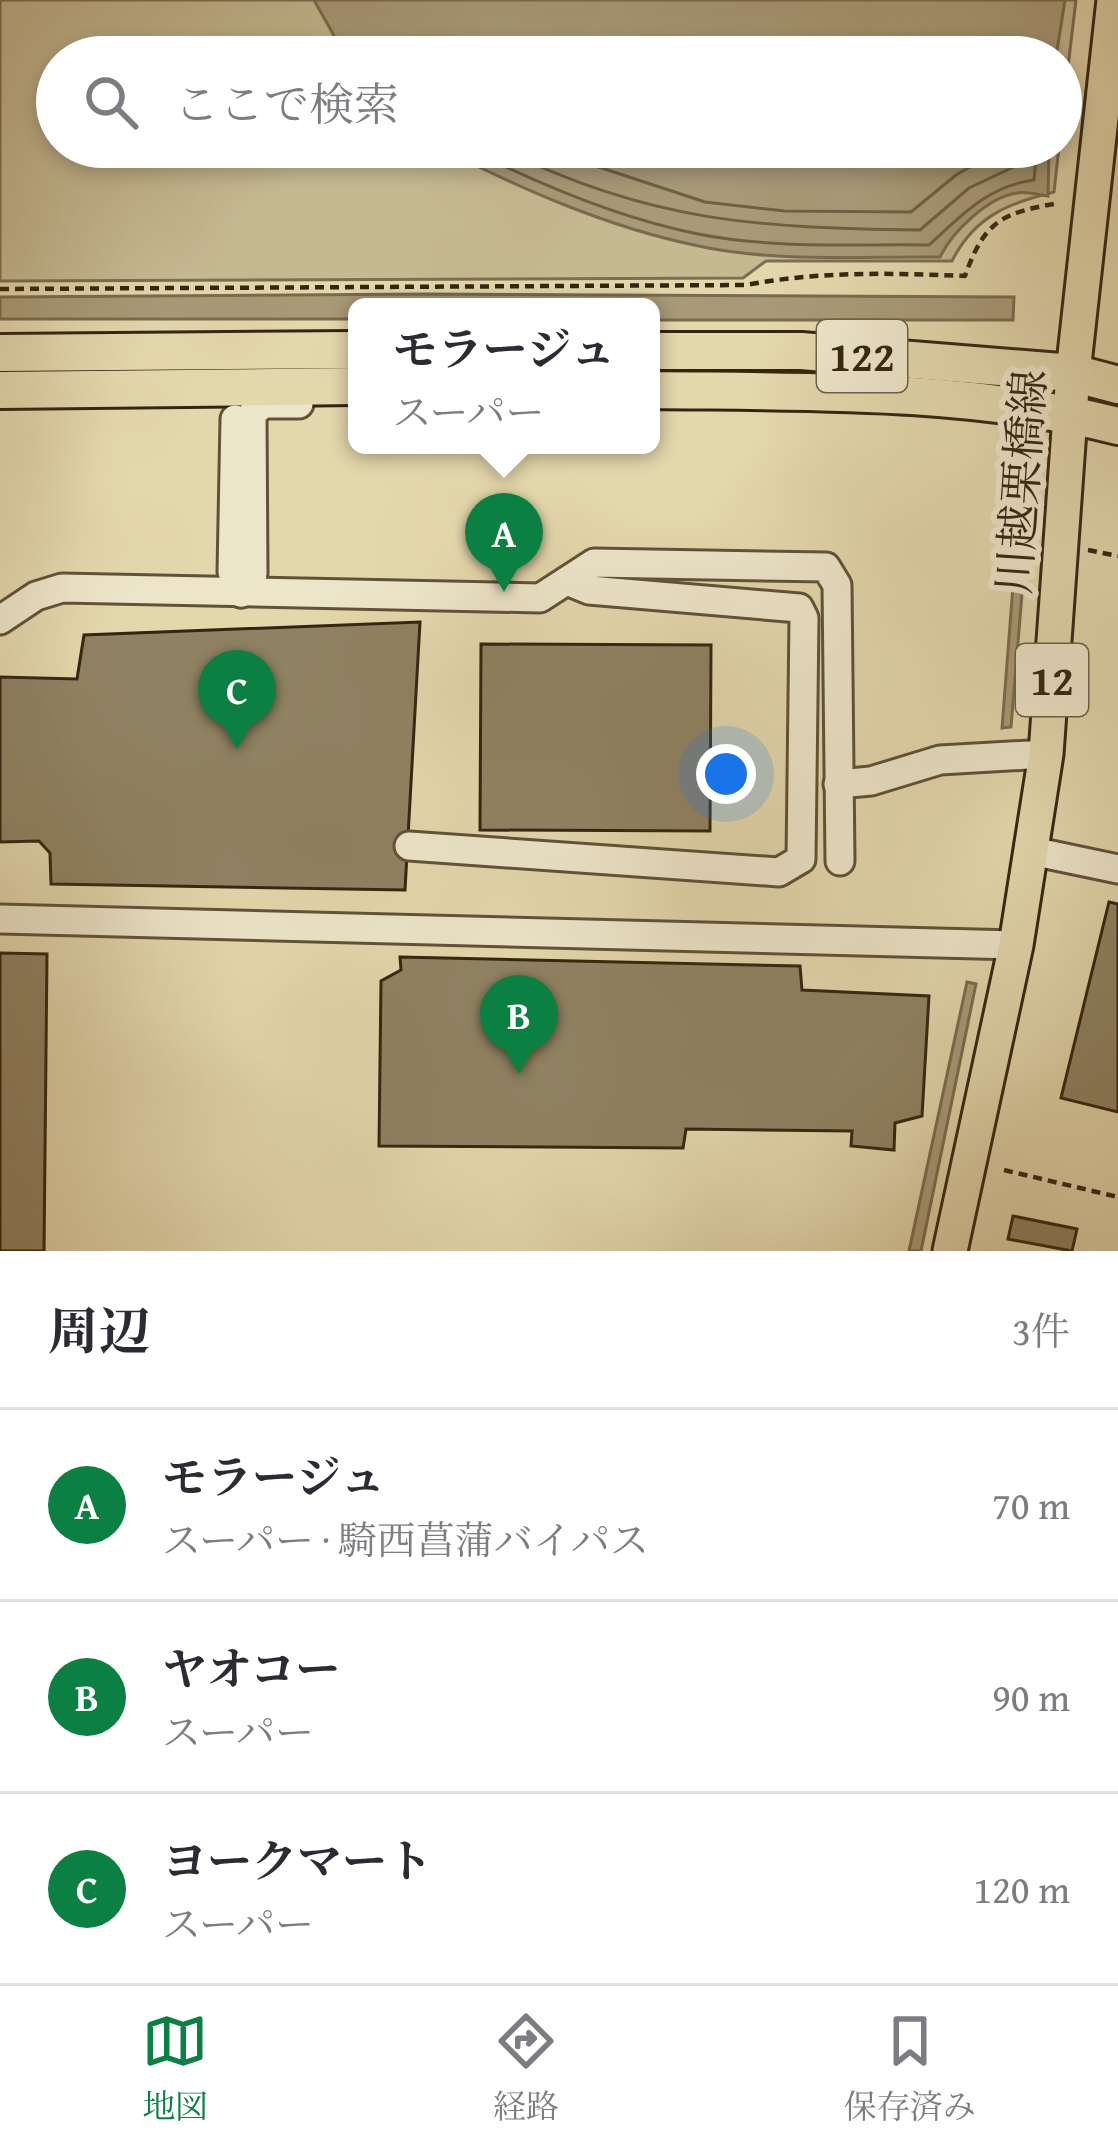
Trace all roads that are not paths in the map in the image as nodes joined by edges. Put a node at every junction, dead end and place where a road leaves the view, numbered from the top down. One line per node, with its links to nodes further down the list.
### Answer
1 (1114, 0): 5 (main road, 川越栗橋線 / 12)
2 (348, 350): 4 (highway)
3 (660, 351): 5 (highway, 122)
4 (0, 353)
5 (1072, 373): 7 (highway, 122); 12 (main road, 川越栗橋線 / 12)
6 (211, 383): 8 (highway); 9 (highway); 15 (street)
7 (1118, 385)
8 (348, 386)
9 (0, 390)
10 (660, 390): 12 (highway, 122)
11 (348, 404): 15 (street)
12 (1071, 414): 13 (highway, 122); 17 (main road, 川越栗橋線 / 12)
13 (1118, 426)
14 (567, 581): 15 (street); 18 (street); 19 (street)
15 (241, 593): 16 (street)
16 (0, 620)
17 (1046, 754): 18 (street); 20 (main road, 川越栗橋線 / 12)
18 (838, 784): 21 (street)
19 (409, 846)
20 (1032, 851): 22 (street); 24 (main road, 川越栗橋線 / 12)
21 (840, 861)
22 (1118, 869)
23 (0, 919): 24 (street)
24 (1016, 944): 25 (main road, 川越栗橋線 / 12)
25 (950, 1251)

